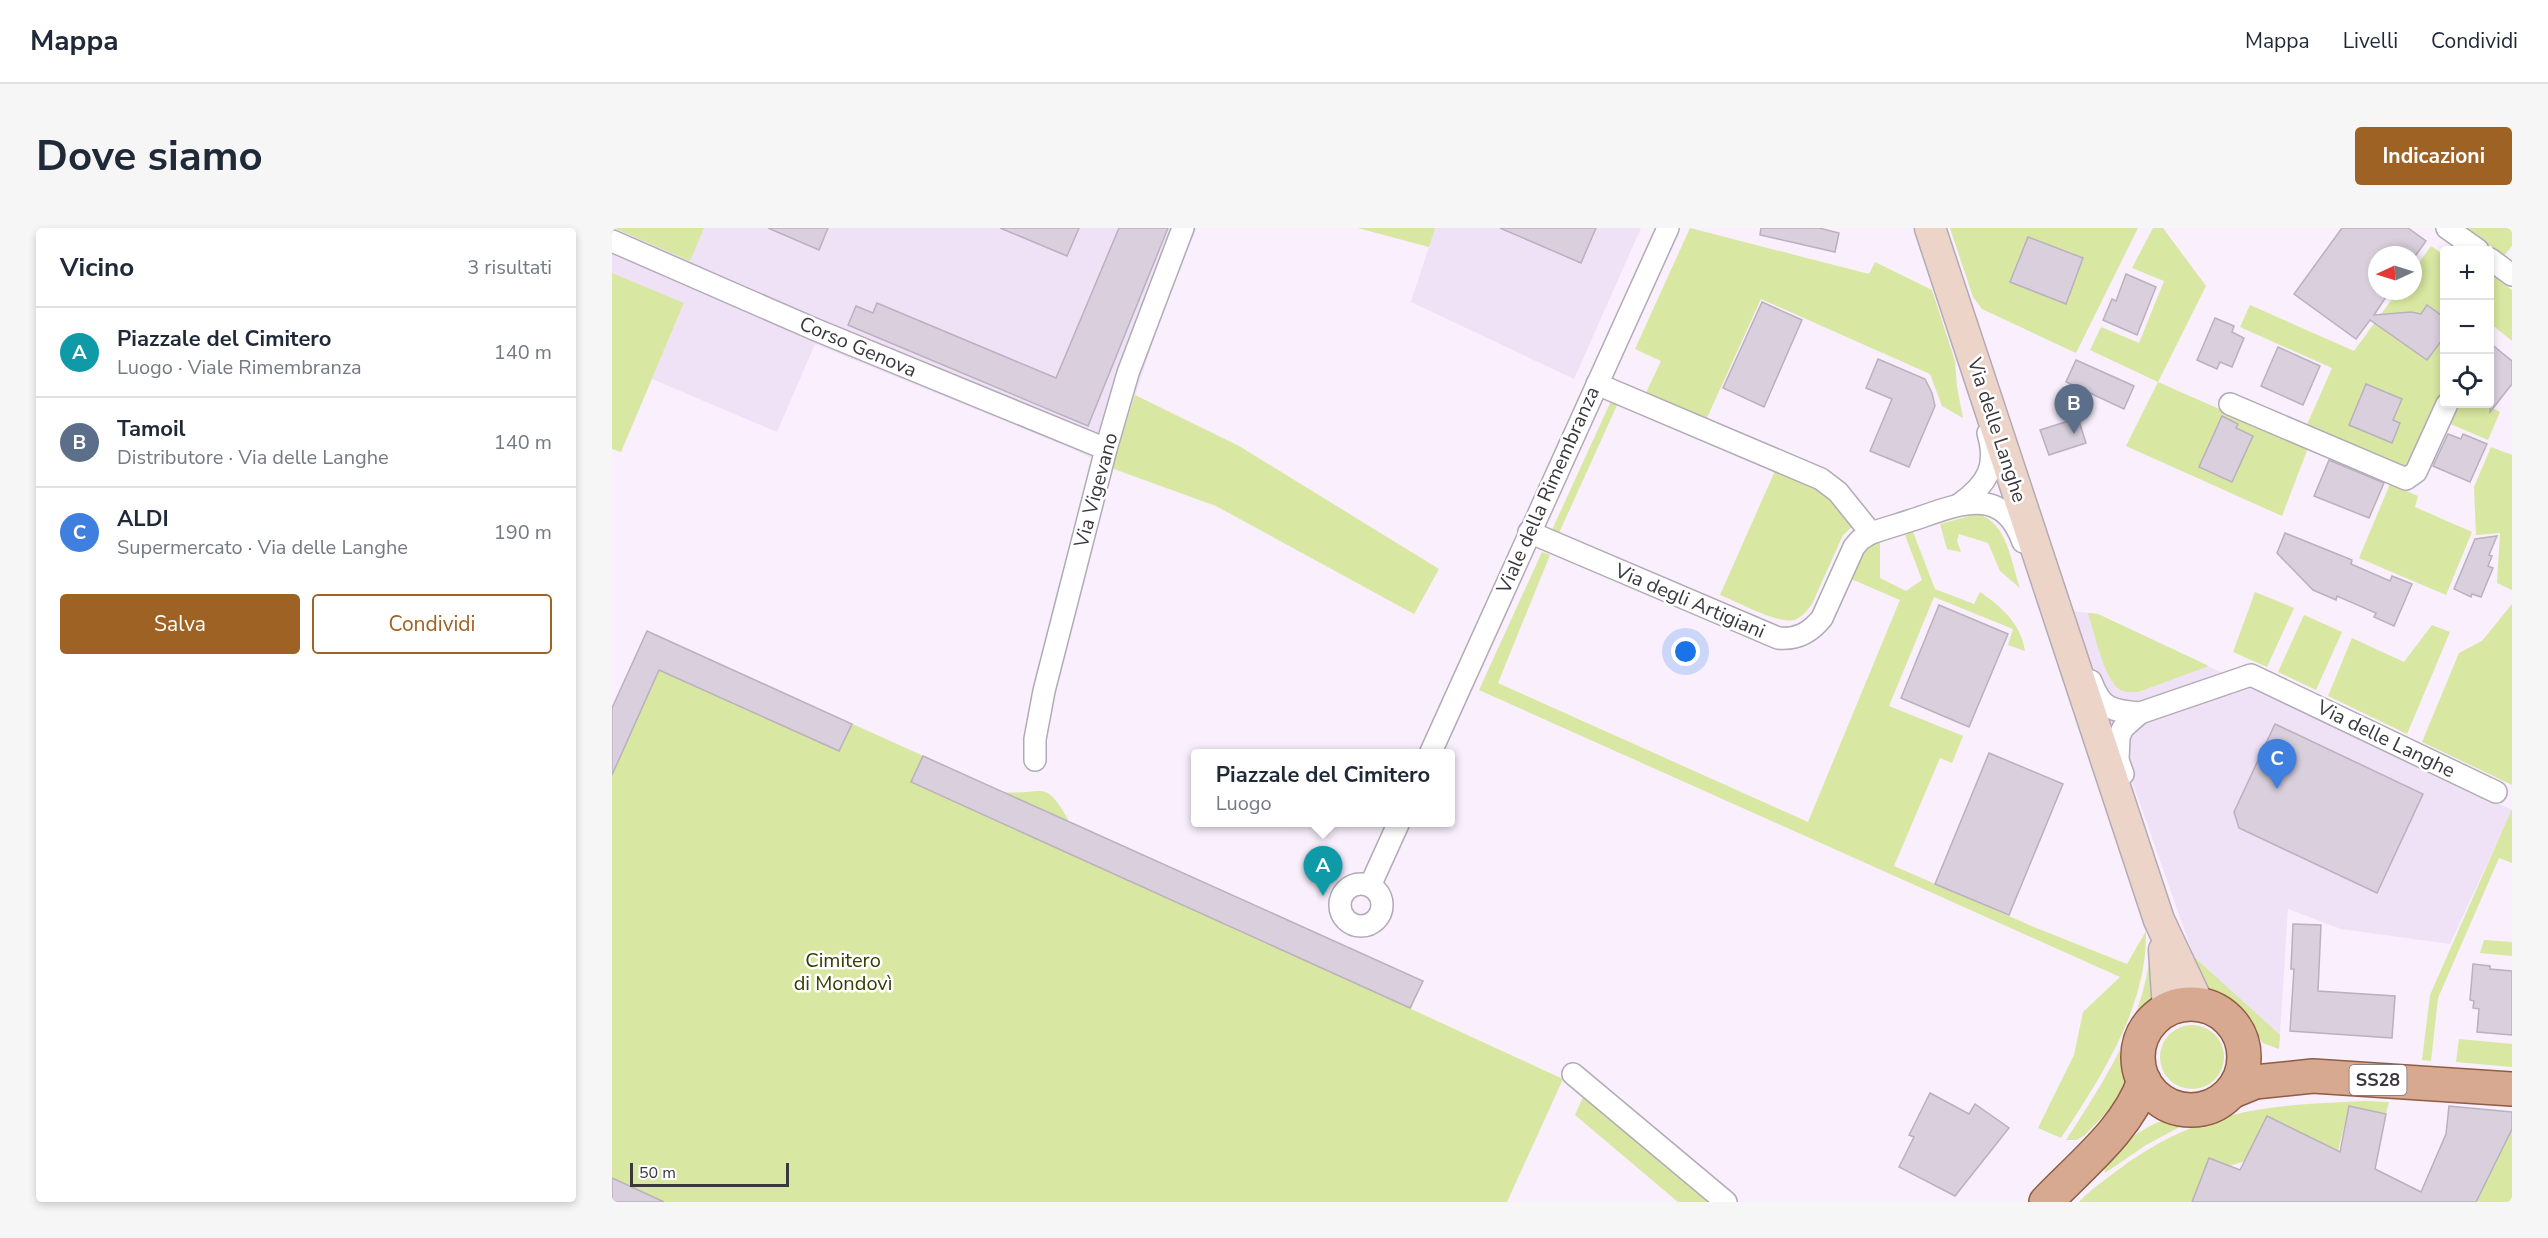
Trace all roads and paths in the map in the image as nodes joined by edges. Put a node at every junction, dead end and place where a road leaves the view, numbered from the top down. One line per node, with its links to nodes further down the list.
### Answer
1 (1183, 228): 13 (street, Via Vigevano)
2 (1668, 228): 9 (street, Viale della Rimembranza)
3 (1930, 228): 10 (main road, Via delle Langhe)
4 (2447, 228): 6 (street)
5 (612, 241): 13 (street, Corso Genova)
6 (2470, 246)
7 (2494, 263): 8 (street)
8 (2512, 275)
9 (1597, 384): 15 (street, Viale della Rimembranza); 16 (street)
10 (1986, 395): 14 (street, Via degli Artigiani); 17 (main road, Via delle Langhe)
11 (2230, 404): 12 (street)
12 (2445, 408)
13 (1106, 449): 21 (street, Via Vigevano)
14 (1960, 504): 16 (street, Via degli Artigiani); 17 (street, Via degli Artigiani)
15 (1529, 532): 16 (street, Via degli Artigiani); 20 (street, Viale della Rimembranza)
16 (1871, 533)
17 (2043, 567): 18 (main road, Via delle Langhe)
18 (2064, 633): 19 (street, Via delle Langhe); 24 (main road, Via delle Langhe)
19 (2140, 713): 22 (street, Via delle Langhe); 24 (street, Via delle Langhe)
20 (1432, 749)
21 (1035, 760)
22 (2496, 792)
23 (1397, 827): 25 (street)
24 (2129, 830): 26 (main road, Via delle Langhe)
25 (1370, 886)
26 (2184, 1007): 27 (main road); 30 (main road)
27 (2244, 1052): 29 (main road, SS28); 32 (main road)
28 (1573, 1074): 35 (street)
29 (2313, 1076): 31 (main road, SS28); 32 (main road, SS28)
30 (2144, 1081): 33 (main road); 34 (main road)
31 (2512, 1089)
32 (2233, 1091): 33 (main road)
33 (2168, 1105): 34 (main road)
34 (2101, 1145): 36 (main road)
35 (1726, 1202)
36 (2046, 1202)

